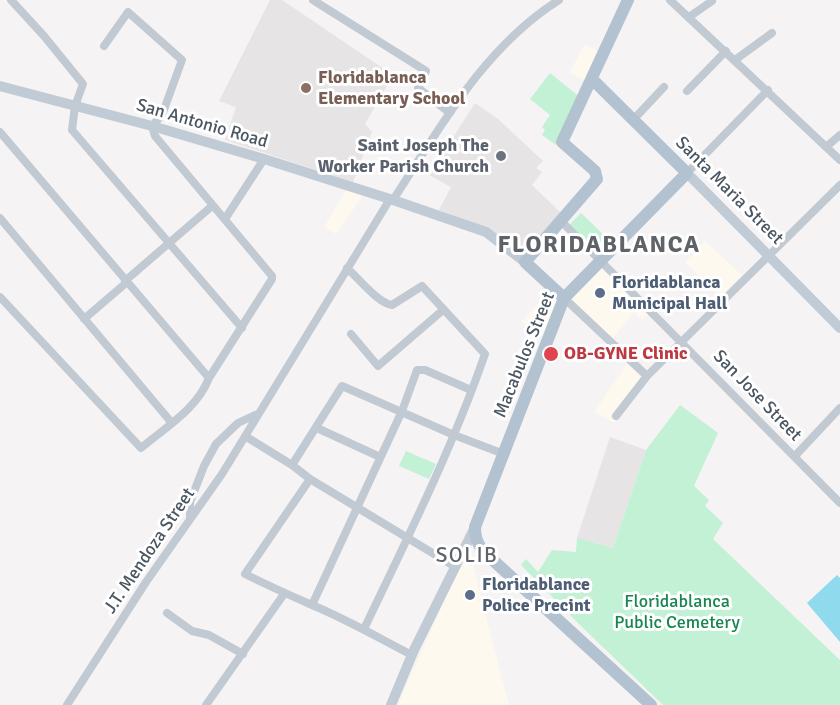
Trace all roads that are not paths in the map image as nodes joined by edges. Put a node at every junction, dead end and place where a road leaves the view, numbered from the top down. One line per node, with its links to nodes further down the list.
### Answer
1 (11, 0): 17 (street)
2 (313, 0): 18 (street)
3 (559, 0): 18 (street, J.T. Mendoza Street)
4 (628, 0): 12 (main road)
5 (670, 0): 7 (street)
6 (712, 1): 7 (street)
7 (689, 17): 10 (street)
8 (772, 33): 11 (street)
9 (104, 46): 20 (street)
10 (726, 51): 11 (street); 16 (street)
11 (735, 60): 15 (street)
12 (592, 79): 19 (main road, Santa Maria Street); 32 (main road)
13 (0, 86): 17 (street, San Antonio Road)
14 (664, 87): 19 (street)
15 (768, 90): 23 (street); 26 (street, Macabulos Street)
16 (687, 91)
17 (75, 106): 20 (street, San Antonio Road); 33 (street)
18 (450, 113): 28 (street, J.T. Mendoza Street)
19 (633, 120): 26 (main road, Santa Maria Street)
20 (152, 126): 24 (street, San Antonio Road); 29 (street)
21 (0, 132): 38 (street)
22 (840, 135): 23 (street)
23 (826, 147): 25 (street)
24 (264, 159): 28 (street, San Antonio Road); 31 (street)
25 (840, 160)
26 (687, 173): 34 (street, Santa Maria Street); 35 (main road, Macabulos Street)
27 (840, 185): 34 (street)
28 (391, 200): 36 (street, San Antonio Road); 37 (street, J.T. Mendoza Street)
29 (212, 206): 31 (street); 33 (street)
30 (0, 218): 42 (street)
31 (225, 219): 43 (street)
32 (561, 220): 35 (street, San Jose Street); 36 (main road)
33 (169, 243): 38 (street); 43 (street)
34 (769, 256): 44 (street, Santa Maria Street); 46 (street)
35 (601, 259): 40 (main road, Macabulos Street); 46 (street, San Jose Street)
36 (525, 262): 40 (main road)
37 (347, 268): 41 (street); 52 (street, J.T. Mendoza Street)
38 (126, 282): 42 (street); 48 (street)
39 (0, 297): 54 (street)
40 (564, 298): 47 (street); 58 (main road, Macabulos Street)
41 (443, 310): 45 (street); 49 (street)
42 (84, 319): 54 (street)
43 (242, 328): 48 (street)
44 (840, 328)
45 (351, 334)
46 (682, 341): 47 (street); 59 (street, San Jose Street)
47 (647, 376): 53 (street)
48 (208, 378): 54 (street)
49 (471, 390): 51 (street); 56 (street)
50 (840, 408): 59 (street)
51 (402, 411): 55 (street); 56 (street); 60 (street)
52 (257, 414): 57 (street, J.T. Mendoza Street); 65 (street)
53 (616, 416)
54 (171, 423)
55 (317, 428): 60 (street); 61 (street)
56 (454, 435): 58 (street); 67 (street)
57 (245, 436): 61 (street); 65 (street, J.T. Mendoza Street)
58 (504, 454): 66 (main road, Macabulos Street)
59 (795, 456): 63 (street, San Jose Street)
60 (380, 457): 64 (street)
61 (292, 465): 62 (street)
62 (310, 479): 64 (street); 69 (street)
63 (839, 498)
64 (358, 507): 67 (street); 70 (street)
65 (190, 516): 75 (street, J.T. Mendoza Street)
66 (475, 527): 68 (street); 78 (main road)
67 (408, 538): 68 (street); 72 (street)
68 (454, 566): 74 (street)
69 (284, 594): 70 (street); 73 (street)
70 (312, 604): 72 (street)
71 (168, 613): 73 (street)
72 (364, 629): 74 (street)
73 (243, 654): 76 (street)
74 (412, 654): 77 (street)
75 (67, 705)
76 (206, 705)
77 (391, 705)
78 (651, 705)

